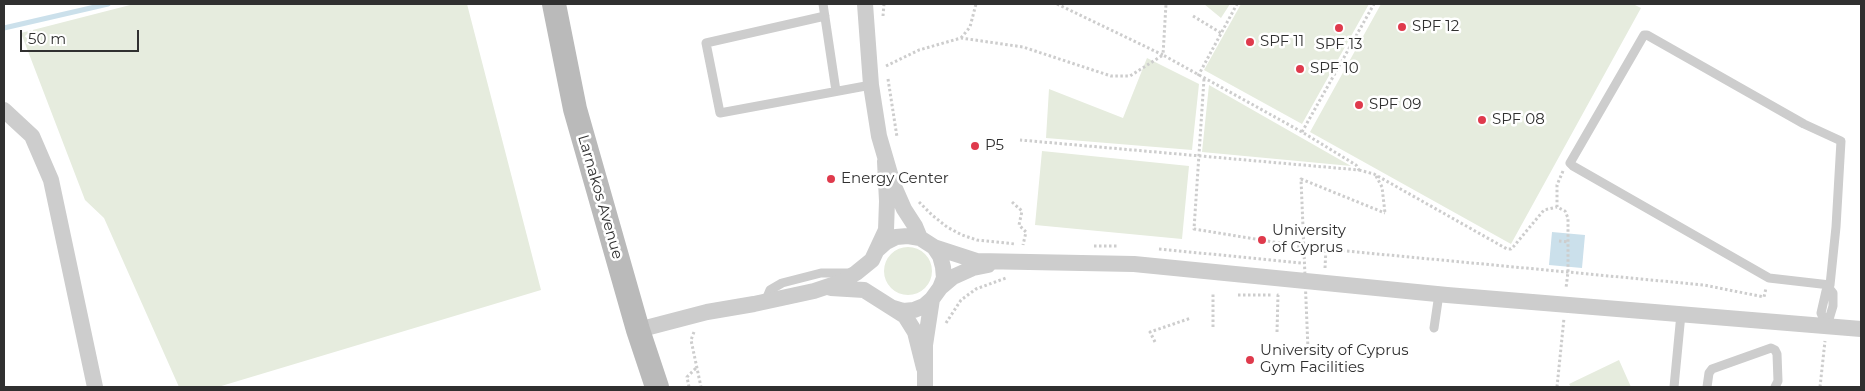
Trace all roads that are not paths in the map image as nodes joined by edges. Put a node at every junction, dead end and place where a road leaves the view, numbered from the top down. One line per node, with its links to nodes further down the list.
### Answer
1 (554, 4): 24 (main road, Larnakos Avenue)
2 (823, 4): 4 (lane)
3 (865, 4): 5 (street)
4 (825, 16): 6 (lane); 6 (lane)
5 (871, 84): 6 (lane); 8 (street)
6 (836, 91)
7 (4, 110): 26 (street)
8 (885, 161): 9 (street); 11 (street)
9 (920, 238): 10 (street); 11 (street)
10 (934, 247): 12 (street); 16 (street)
11 (874, 255): 13 (street); 19 (street)
12 (1010, 268): 16 (street); 17 (street)
13 (856, 273): 15 (street); 18 (lane)
14 (1829, 286): 14 (lane); 21 (lane); 21 (lane)
15 (814, 290): 18 (street); 19 (street)
16 (936, 294): 19 (street); 25 (street)
17 (1439, 294): 20 (street); 22 (lane)
18 (765, 302): 24 (street)
19 (888, 305): 25 (street)
20 (1681, 314): 21 (street); 29 (lane)
21 (1827, 326): 23 (street)
22 (1434, 328)
23 (1861, 329)
24 (638, 330): 27 (main road, Larnakos Avenue)
25 (924, 368): 28 (street)
26 (95, 387)
27 (657, 387)
28 (925, 387)
29 (1674, 387)
30 (1707, 387): 31 (lane)
31 (1775, 387)

